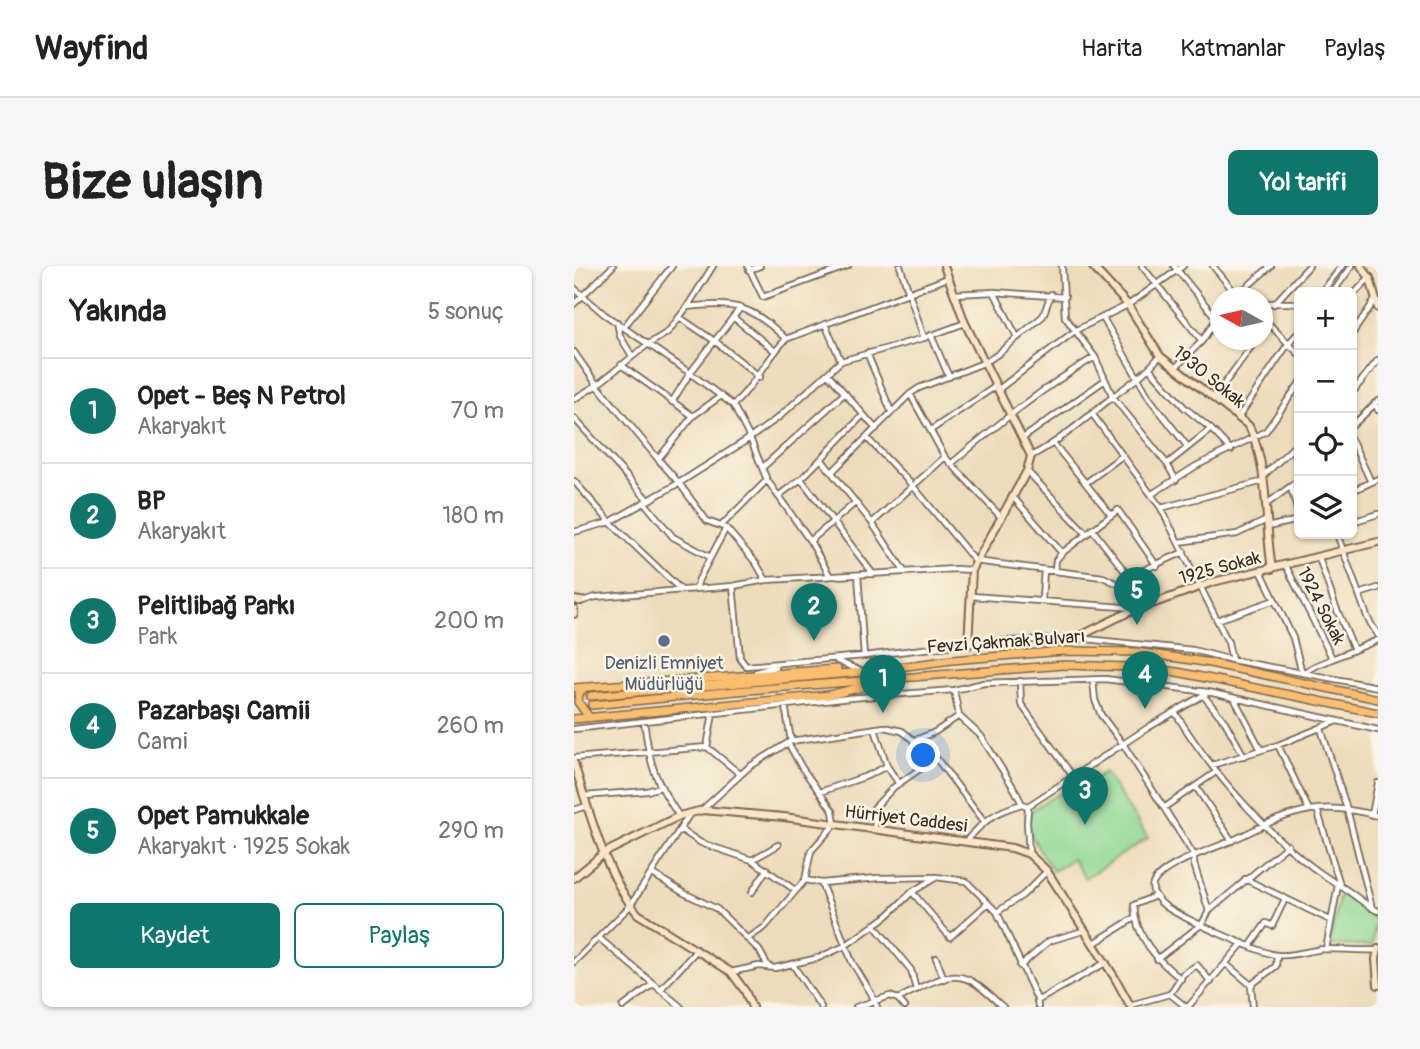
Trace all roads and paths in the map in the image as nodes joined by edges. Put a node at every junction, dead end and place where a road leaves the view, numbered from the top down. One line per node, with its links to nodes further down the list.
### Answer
1 (613, 266): 34 (street)
2 (672, 266): 51 (street)
3 (713, 266): 41 (street)
4 (760, 266): 18 (street)
5 (848, 266): 18 (street)
6 (900, 266): 30 (street)
7 (944, 266): 20 (street)
8 (1062, 266): 33 (street)
9 (1091, 266): 39 (street, 1930 Sokak)
10 (1142, 266): 22 (street)
11 (1183, 266): 19 (street)
12 (1270, 266): 24 (street)
13 (1309, 266): 38 (street)
14 (1352, 266): 26 (street)
15 (1361, 266): 21 (street)
16 (1215, 267): 23 (street)
17 (1340, 267): 25 (street)
18 (749, 268)
19 (1175, 268): 22 (street); 40 (street)
20 (948, 278): 30 (street); 31 (street)
21 (1370, 278): 28 (street); 35 (street)
22 (1155, 284): 39 (street); 60 (street)
23 (1229, 287)
24 (1246, 287)
25 (1326, 287)
26 (1337, 287)
27 (574, 288): 34 (street)
28 (1357, 291)
29 (994, 292): 31 (street); 32 (street); 56 (street)
30 (907, 293): 49 (street); 58 (street)
31 (955, 293): 48 (street)
32 (1051, 295): 33 (street); 56 (street)
33 (1065, 296): 54 (street)
34 (583, 297): 37 (street); 47 (street)
35 (1376, 298): 43 (street); 50 (street)
36 (1294, 303): 38 (street)
37 (574, 304)
38 (1274, 304)
39 (1128, 305): 46 (street); 70 (street, 1930 Sokak)
40 (1210, 306)
41 (687, 307): 42 (street); 44 (street)
42 (741, 307): 45 (street); 59 (street)
43 (1378, 308)
44 (679, 317): 61 (street); 63 (street)
45 (733, 317): 61 (street); 66 (street)
46 (1103, 318): 54 (street); 82 (street)
47 (617, 322): 51 (street); 69 (street)
48 (965, 323): 55 (street); 74 (street)
49 (825, 324): 59 (street); 72 (street)
50 (1357, 326)
51 (624, 327): 63 (street)
52 (1210, 328): 60 (street)
53 (1273, 328): 62 (street)
54 (1076, 330): 71 (street); 86 (street)
55 (932, 335): 58 (street); 81 (street)
56 (1017, 337): 74 (street)
57 (1294, 337): 62 (street)
58 (924, 338): 68 (street)
59 (786, 339): 66 (street)
60 (1202, 341): 76 (street)
61 (716, 342): 78 (street); 80 (street)
62 (1288, 344): 65 (street); 104 (street)
63 (648, 345): 69 (street); 78 (street)
64 (1249, 350): 92 (street)
65 (1295, 350)
66 (775, 351): 80 (street)
67 (574, 352): 84 (street)
68 (867, 354): 72 (street); 98 (street)
69 (632, 356): 75 (street)
70 (1160, 356): 76 (street, 1930 Sokak); 77 (street)
71 (1094, 357): 83 (street); 99 (street)
72 (841, 360): 79 (street)
73 (1378, 360): 85 (street)
74 (986, 362): 81 (street); 86 (street)
75 (621, 365): 84 (street); 94 (street)
76 (1175, 368): 92 (street, 1930 Sokak)
77 (1150, 369): 82 (street); 106 (street)
78 (690, 373): 90 (street); 94 (street)
79 (828, 374): 88 (street); 110 (street)
80 (760, 377): 96 (street)
81 (949, 377): 89 (street)
82 (1138, 377): 91 (street); 114 (street)
83 (1105, 380): 91 (street); 111 (street)
84 (597, 385): 93 (street); 121 (street)
85 (1357, 387)
86 (998, 388): 99 (street); 108 (street)
87 (1294, 391): 112 (street)
88 (845, 393): 100 (street); 125 (street)
89 (909, 394): 98 (street); 108 (street)
90 (721, 396): 96 (street); 102 (street)
91 (1113, 397): 101 (street); 124 (street)
92 (1214, 398): 104 (street, 1930 Sokak)
93 (574, 399)
94 (672, 402): 102 (street)
95 (1377, 402): 97 (street); 105 (street)
96 (733, 405): 110 (street)
97 (1378, 410)
98 (891, 411): 107 (street)
99 (1012, 413): 111 (street); 123 (street)
100 (863, 415): 107 (street); 122 (street)
101 (1093, 415): 113 (street); 119 (street)
102 (693, 416): 121 (street)
103 (574, 418): 145 (street)
104 (1238, 418): 112 (street, 1930 Sokak)
105 (1357, 421)
106 (1211, 429): 114 (street); 116 (street)
107 (876, 430): 109 (street)
108 (930, 430): 120 (street)
109 (866, 437): 127 (street); 138 (street)
110 (750, 438): 125 (street); 136 (street)
111 (1023, 438): 118 (street)
112 (1254, 438): 116 (street); 129 (street, 1930 Sokak)
113 (1054, 444): 118 (street); 134 (street)
114 (1187, 446): 124 (street)
115 (1294, 447): 129 (street)
116 (1231, 450): 132 (street)
117 (1357, 452): 135 (street)
118 (1031, 456): 126 (street)
119 (1122, 456): 134 (street); 141 (street)
120 (945, 457): 123 (street); 138 (street)
121 (657, 459): 136 (street)
122 (821, 459): 127 (street); 128 (street)
123 (951, 464): 151 (street)
124 (1167, 464): 132 (street)
125 (763, 467): 131 (street)
126 (1027, 471): 144 (street); 161 (street)
127 (832, 472): 146 (street)
128 (801, 478): 143 (street); 152 (street)
129 (1264, 478): 147 (street, 1930 Sokak); 148 (street)
130 (1378, 478): 135 (street)
131 (767, 480): 143 (street); 158 (street)
132 (1176, 480): 141 (street)
133 (574, 481): 155 (street)
134 (1087, 482): 150 (street)
135 (1371, 482): 140 (street)
136 (679, 483): 145 (street); 158 (street)
137 (1294, 485): 139 (street)
138 (913, 486): 156 (street); 171 (street)
139 (1291, 488): 142 (street); 147 (street)
140 (1357, 489)
141 (1152, 494): 148 (street)
142 (1294, 495)
143 (778, 496): 163 (street)
144 (1012, 496): 151 (street); 168 (street)
145 (646, 501): 155 (street); 169 (street)
146 (855, 503): 152 (street); 156 (street)
147 (1268, 503): 157 (street, 1930 Sokak)
148 (1161, 508): 164 (street)
149 (1378, 514): 154 (street)
150 (1111, 515): 159 (street); 172 (street)
151 (1000, 516): 171 (street)
152 (834, 520): 163 (street); 180 (street)
153 (1294, 520): 157 (street)
154 (1357, 521)
155 (610, 522): 160 (street); 190 (street)
156 (872, 523): 178 (street)
157 (1267, 524): 164 (street); 176 (street, 1930 Sokak)
158 (723, 527): 169 (street); 184 (street)
159 (1092, 528): 161 (street); 183 (street)
160 (574, 532)
161 (1086, 533): 168 (street)
162 (1338, 539): 167 (street)
163 (810, 541): 181 (street)
164 (1179, 542): 166 (street)
165 (1378, 542): 167 (street, 1925 Sokak)
166 (1184, 552): 172 (street); 187 (street)
167 (1343, 552): 170 (street, 1925 Sokak); 191 (street)
168 (1062, 553): 175 (street)
169 (710, 557): 188 (street)
170 (1319, 558): 173 (street, 1925 Sokak); 203 (street)
171 (975, 562): 174 (street); 177 (street)
172 (1157, 566): 183 (street)
173 (1286, 566): 176 (street, 1925 Sokak); 206 (street, 1924 Sokak)
174 (1044, 569): 175 (street); 193 (street)
175 (1055, 569): 185 (street)
176 (1272, 569): 179 (street, 1925 Sokak)
177 (972, 570): 178 (street); 192 (street)
178 (904, 572): 180 (street)
179 (1261, 572): 187 (street, 1925 Sokak); 194 (street)
180 (873, 574): 182 (street)
181 (830, 576): 182 (street); 184 (street)
182 (858, 576): 204 (street)
183 (1130, 578): 185 (street)
184 (766, 580): 186 (street)
185 (1120, 585): 196 (street)
186 (733, 586): 188 (street); 208 (street)
187 (1201, 586): 196 (street, 1925 Sokak); 198 (street)
188 (696, 588): 190 (street)
189 (1378, 588): 191 (street)
190 (680, 589): 195 (street)
191 (1359, 594): 199 (street)
192 (971, 596): 193 (street); 202 (street)
193 (1042, 600): 196 (street)
194 (1275, 600): 198 (street); 210 (street)
195 (578, 601): 197 (street)
196 (1142, 607): 200 (street, 1925 Sokak)
197 (574, 612)
198 (1217, 620): 207 (street)
199 (1378, 635)
200 (1076, 638): 202 (street); 207 (street)
201 (1378, 640): 203 (street)
202 (968, 645): 204 (street)
203 (1354, 650): 206 (street)
204 (864, 656): 205 (street)
205 (833, 659): 208 (street); 209 (street)
206 (1332, 659): 210 (street)
207 (1232, 660): 210 (street)
208 (786, 664): 211 (street)
209 (862, 672): 211 (main road); 220 (main road, Fevzi Çakmak Bulvarı); 222 (main road, Fevzi Çakmak Bulvarı)
210 (1302, 673): 216 (street)
211 (750, 676): 215 (main road)
212 (892, 679): 223 (main road, Fevzi Çakmak Bulvarı); 227 (main road, Fevzi Çakmak Bulvarı); 229 (main road)
213 (1093, 680): 214 (street); 219 (street); 239 (street)
214 (1020, 681): 218 (street); 252 (street)
215 (584, 687): 217 (main road); 229 (main road)
216 (1378, 687)
217 (574, 688)
218 (954, 690): 224 (street); 228 (street)
219 (1205, 694): 221 (street); 225 (street); 244 (street)
220 (591, 696)
221 (1234, 698): 231 (street); 242 (street)
222 (1378, 699)
223 (592, 705)
224 (785, 705): 226 (street); 238 (street)
225 (1175, 712): 239 (street); 248 (street)
226 (713, 713): 232 (street); 241 (street)
227 (1378, 713)
228 (958, 716): 237 (street); 259 (street)
229 (589, 717): 230 (main road)
230 (574, 719)
231 (1338, 720): 235 (street); 236 (street)
232 (644, 721): 233 (street); 243 (street)
233 (574, 729)
234 (875, 729): 237 (street); 238 (street); 249 (street)
235 (1321, 729): 240 (street); 263 (street)
236 (1378, 730)
237 (913, 741): 246 (street)
238 (789, 742): 251 (street); 257 (street)
239 (1123, 744): 252 (street); 261 (street)
240 (1278, 745): 242 (street); 266 (street)
241 (707, 747): 243 (street); 251 (street)
242 (1261, 750): 244 (street)
243 (648, 751): 245 (street); 255 (street)
244 (1244, 756): 248 (street)
245 (574, 758)
246 (936, 758): 254 (street); 270 (street)
247 (574, 764): 258 (street)
248 (1212, 765): 250 (street)
249 (887, 766): 254 (street); 257 (street)
250 (1216, 772): 256 (street); 271 (street)
251 (740, 774): 265 (street)
252 (1074, 778): 259 (street)
253 (1378, 783): 269 (street)
254 (899, 784): 274 (street)
255 (660, 787): 258 (street); 268 (street)
256 (1196, 787): 261 (street); 276 (street)
257 (820, 792): 272 (street)
258 (584, 796): 260 (street)
259 (1025, 805): 270 (street); 280 (street)
260 (588, 806): 264 (street); 279 (street)
261 (1165, 807): 281 (street)
262 (1317, 809): 263 (street); 266 (street); 291 (street)
263 (1347, 809): 269 (street); 299 (street)
264 (574, 810)
265 (703, 810): 267 (street, Hürriyet Caddesi); 272 (street, Hürriyet Caddesi)
266 (1309, 810): 271 (street)
267 (689, 815): 268 (street, Hürriyet Caddesi); 273 (street)
268 (679, 816): 279 (street, Hürriyet Caddesi)
269 (1375, 816)
270 (984, 821): 275 (street)
271 (1265, 823): 276 (street); 278 (street)
272 (835, 824): 274 (street, Hürriyet Caddesi); 289 (street)
273 (680, 829): 282 (street); 285 (street)
274 (875, 830): 275 (street, Hürriyet Caddesi)
275 (966, 841): 280 (street, Hürriyet Caddesi)
276 (1232, 841): 281 (street)
277 (778, 845): 282 (street)
278 (1288, 845): 288 (street); 291 (street)
279 (604, 853): 287 (street, Hürriyet Caddesi); 298 (street)
280 (1029, 854): 284 (street, Hürriyet Caddesi)
281 (1194, 855): 295 (street); 300 (street)
282 (752, 860): 283 (street)
283 (767, 869): 292 (street); 293 (street)
284 (1047, 871): 301 (street); 306 (street, Hürriyet Caddesi)
285 (651, 873): 298 (street); 308 (street)
286 (936, 877): 290 (street); 294 (street); 297 (street)
287 (574, 878)
288 (1245, 879): 296 (street); 300 (street)
289 (805, 880): 290 (street); 292 (street)
290 (821, 883): 311 (street)
291 (1339, 886): 299 (street); 303 (street)
292 (796, 890): 308 (street)
293 (752, 892)
294 (912, 892): 297 (street); 305 (street)
295 (1156, 896): 302 (street); 304 (street)
296 (1285, 899): 303 (street); 312 (street)
297 (987, 904): 301 (street)
298 (631, 906): 307 (street); 315 (street)
299 (1375, 910)
300 (1209, 911): 304 (street)
301 (997, 912): 323 (street)
302 (1134, 918): 310 (street); 318 (street)
303 (1330, 920): 313 (street)
304 (1202, 924): 309 (street); 318 (street)
305 (874, 925): 311 (street); 333 (street)
306 (1083, 931): 310 (street, Hürriyet Caddesi); 323 (street)
307 (599, 938): 319 (street); 329 (street)
308 (747, 939): 324 (street)
309 (1243, 943): 312 (street); 321 (street)
310 (1093, 944): 320 (street, Hürriyet Caddesi)
311 (845, 946): 322 (street); 336 (street)
312 (1250, 946): 316 (street)
313 (1326, 949): 314 (street); 316 (street)
314 (1378, 950): 331 (street)
315 (696, 951): 325 (street); 332 (street)
316 (1277, 955): 330 (street)
317 (936, 958): 326 (street)
318 (1157, 959): 327 (street)
319 (574, 962)
320 (1105, 963): 337 (street); 338 (street, Hürriyet Caddesi)
321 (1226, 964): 328 (street); 330 (street)
322 (793, 965): 324 (street); 342 (street)
323 (1020, 966): 337 (street)
324 (768, 967): 325 (street)
325 (731, 972): 341 (street)
326 (944, 979): 333 (street); 346 (street)
327 (1181, 979): 328 (street); 334 (street)
328 (1211, 982): 347 (street)
329 (653, 984): 332 (street); 339 (street)
330 (1251, 985): 348 (street)
331 (1378, 985)
332 (660, 990): 340 (street)
333 (916, 990): 335 (street)
334 (1170, 994): 338 (street); 347 (street)
335 (898, 999): 336 (street); 345 (street)
336 (874, 1001): 343 (street); 344 (street)
337 (1037, 1004)
338 (1130, 1006)
339 (623, 1007)
340 (681, 1007)
341 (752, 1007)
342 (821, 1007)
343 (856, 1007)
344 (877, 1007)
345 (905, 1007)
346 (1003, 1007)
347 (1187, 1007)
348 (1253, 1007)

